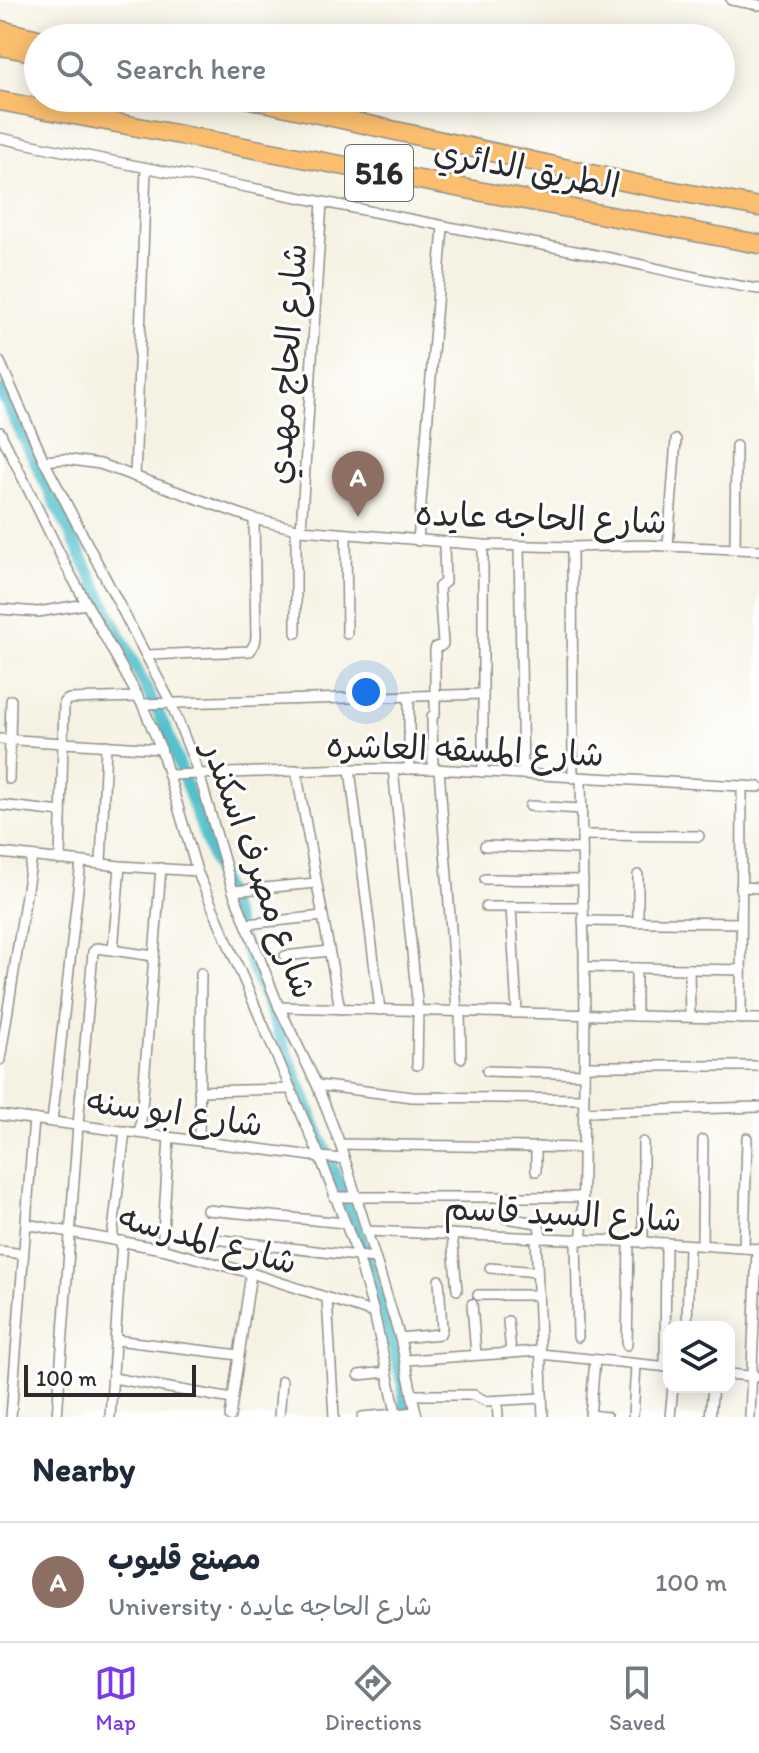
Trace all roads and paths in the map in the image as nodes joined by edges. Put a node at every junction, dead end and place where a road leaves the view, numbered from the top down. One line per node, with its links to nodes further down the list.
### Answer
1 (731, 0): 2 (street)
2 (759, 5)
3 (0, 30): 4 (highway)
4 (24, 36)
5 (0, 46): 6 (highway)
6 (24, 50)
7 (0, 101): 8 (highway, الطريق الدائري / 516)
8 (24, 106)
9 (58, 112): 16 (highway, الطريق الدائري / 516)
10 (310, 112): 14 (highway, الطريق الدائري / 516)
11 (0, 138): 12 (street)
12 (146, 168): 13 (street); 23 (street)
13 (322, 202): 15 (street); 25 (street, شارع الحاج مهدي)
14 (759, 207)
15 (443, 227): 17 (street); 27 (street)
16 (759, 244)
17 (759, 289)
18 (0, 362): 22 (street, شارع مصرف اسكندر)
19 (0, 432): 35 (street, شارع مصرف اسكندر)
20 (676, 440): 31 (street)
21 (736, 446): 33 (street)
22 (44, 461): 23 (street, شارع الحاجه عايده); 39 (street, شارع مصرف اسكندر)
23 (135, 477): 24 (street, شارع الحاجه عايده)
24 (254, 519): 25 (street, شارع الحاجه عايده); 39 (street)
25 (298, 529): 26 (street, شارع الحاجه عايده); 37 (street, شارع الحاج مهدي)
26 (346, 534): 27 (street, شارع الحاجه عايده); 38 (street)
27 (418, 541): 28 (street, شارع الحاجه عايده)
28 (444, 542): 29 (street, شارع الحاجه عايده); 41 (street)
29 (483, 545): 30 (street, شارع الحاجه عايده); 40 (street)
30 (519, 546): 32 (street, شارع الحاجه عايده); 58 (street)
31 (668, 546): 32 (street, شارع الحاجه عايده); 33 (street, شارع الحاجه عايده)
32 (572, 547): 60 (street)
33 (735, 549): 34 (street, شارع الحاجه عايده)
34 (759, 550)
35 (86, 604): 36 (street); 44 (street, شارع مصرف اسكندر)
36 (0, 609)
37 (296, 633)
38 (347, 634)
39 (147, 655): 45 (street, شارع مصرف اسكندر)
40 (483, 694): 41 (street); 56 (street)
41 (435, 695): 42 (street); 54 (street)
42 (409, 696): 45 (street); 53 (street)
43 (11, 700): 47 (street)
44 (140, 701): 45 (street); 48 (street); 50 (street, شارع مصرف اسكندر)
45 (171, 703): 57 (street, شارع مصرف اسكندر)
46 (0, 739): 47 (street)
47 (11, 740): 48 (street); 61 (street)
48 (63, 743): 49 (street); 67 (street)
49 (106, 745): 50 (street); 76 (street)
50 (161, 749): 59 (street, شارع مصرف اسكندر)
51 (350, 769): 52 (street, شارع المسقه العاشره); 55 (street, شارع المسقه العاشره); 106 (street)
52 (393, 769): 53 (street, شارع المسقه العاشره); 107 (street)
53 (409, 769): 54 (street, شارع المسقه العاشره)
54 (436, 769): 56 (street, شارع المسقه العاشره); 108 (street)
55 (296, 770): 57 (street, شارع المسقه العاشره); 83 (street)
56 (483, 772): 58 (street, شارع المسقه العاشره)
57 (199, 774): 59 (street, شارع المسقه العاشره); 86 (street, شارع مصرف اسكندر)
58 (523, 774): 60 (street, شارع المسقه العاشره)
59 (170, 775): 79 (street, شارع مصرف اسكندر)
60 (577, 778): 62 (street, شارع المسقه العاشره); 66 (street)
61 (9, 779)
62 (742, 786): 63 (street, شارع المسقه العاشره); 84 (street)
63 (759, 787)
64 (0, 805): 67 (street)
65 (530, 806): 66 (street)
66 (582, 809): 68 (street)
67 (61, 812): 74 (street)
68 (582, 835): 69 (street); 71 (street)
69 (699, 836)
70 (485, 846): 71 (street)
71 (582, 849): 82 (street)
72 (0, 853): 73 (street)
73 (32, 857): 74 (street); 116 (street)
74 (60, 860): 75 (street)
75 (81, 862): 76 (street); 129 (street)
76 (101, 864): 77 (street)
77 (120, 866): 78 (street); 95 (street)
78 (161, 868): 79 (street); 97 (street)
79 (197, 871): 122 (street, شارع مصرف اسكندر)
80 (638, 875): 92 (street)
81 (485, 879): 82 (street)
82 (583, 880): 89 (street)
83 (316, 883): 86 (street); 90 (street)
84 (741, 887): 85 (street); 93 (street)
85 (759, 888)
86 (233, 891): 94 (street, شارع مصرف اسكندر)
87 (486, 907): 88 (street)
88 (511, 907): 89 (street); 109 (street)
89 (583, 907): 91 (street)
90 (323, 916): 94 (street); 96 (street)
91 (583, 921): 92 (street); 99 (street)
92 (638, 922): 93 (street)
93 (741, 923): 102 (street)
94 (246, 924): 104 (street, شارع مصرف اسكندر)
95 (113, 950): 97 (street); 130 (street)
96 (329, 951): 98 (street); 105 (street)
97 (154, 956): 132 (street)
98 (285, 956)
99 (584, 967): 100 (street); 110 (street)
100 (636, 968): 101 (street); 111 (street)
101 (689, 969): 102 (street); 112 (street)
102 (741, 970): 113 (street)
103 (201, 973): 123 (street)
104 (279, 1007): 105 (street); 121 (street, شارع مصرف اسكندر)
105 (340, 1009): 106 (street)
106 (380, 1010): 107 (street)
107 (418, 1010): 108 (street); 117 (street)
108 (458, 1011): 109 (street); 115 (street)
109 (517, 1012): 110 (street)
110 (585, 1014): 111 (street); 119 (street)
111 (636, 1016): 112 (street)
112 (690, 1017): 113 (street)
113 (741, 1019): 114 (street)
114 (759, 1019)
115 (461, 1058)
116 (0, 1060)
117 (417, 1065)
118 (759, 1066): 119 (street)
119 (584, 1070): 120 (street); 124 (street)
120 (487, 1071)
121 (317, 1085): 124 (street); 138 (street, شارع مصرف اسكندر)
122 (291, 1089): 123 (street); 141 (street, شارع مصرف اسكندر)
123 (199, 1091): 136 (street)
124 (583, 1099): 126 (street)
125 (759, 1107): 126 (street)
126 (583, 1112): 140 (street)
127 (0, 1115): 128 (street, شارع ابو سنه)
128 (34, 1119): 129 (street, شارع ابو سنه); 150 (street)
129 (52, 1122): 130 (street, شارع ابو سنه)
130 (78, 1125): 131 (street, شارع ابو سنه); 152 (street)
131 (125, 1131): 132 (street, شارع ابو سنه); 156 (street)
132 (140, 1133): 133 (street, شارع ابو سنه)
133 (169, 1137): 136 (street, شارع ابو سنه); 164 (street)
134 (747, 1138): 163 (street)
135 (703, 1140): 162 (street)
136 (199, 1141): 141 (street, شارع ابو سنه)
137 (643, 1142): 159 (street)
138 (340, 1144): 139 (street); 142 (street, شارع مصرف اسكندر)
139 (536, 1147): 140 (street); 143 (street)
140 (583, 1148): 146 (street)
141 (320, 1157): 142 (street, شارع ابو سنه); 145 (street, شارع مصرف اسكندر)
142 (344, 1159): 144 (street, شارع مصرف اسكندر)
143 (536, 1171)
144 (354, 1196): 145 (street); 146 (street); 151 (street, شارع مصرف اسكندر)
145 (334, 1197): 149 (street, شارع مصرف اسكندر)
146 (581, 1197): 157 (street)
147 (207, 1210): 149 (street)
148 (505, 1218): 154 (street)
149 (345, 1223): 168 (street, شارع مصرف اسكندر)
150 (26, 1224): 152 (street, شارع المدرسه); 167 (street)
151 (366, 1231): 153 (street, شارع السيد قاسم); 169 (street, شارع مصرف اسكندر)
152 (70, 1232): 156 (street, شارع المدرسه); 210 (street)
153 (452, 1234): 154 (street, شارع السيد قاسم); 174 (street)
154 (539, 1238): 157 (street, شارع السيد قاسم); 171 (street)
155 (215, 1239): 168 (street)
156 (117, 1240): 164 (street, شارع المدرسه); 183 (street)
157 (579, 1240): 158 (street, شارع السيد قاسم); 181 (street)
158 (629, 1242): 159 (street, شارع السيد قاسم); 184 (street)
159 (643, 1243): 160 (street, شارع السيد قاسم)
160 (666, 1243): 161 (street, شارع السيد قاسم); 179 (street)
161 (689, 1245): 162 (street, شارع السيد قاسم); 180 (street)
162 (702, 1245): 163 (street, شارع السيد قاسم)
163 (744, 1248): 165 (street, شارع السيد قاسم)
164 (162, 1249): 172 (street, شارع المدرسه)
165 (758, 1249): 196 (street)
166 (0, 1251): 167 (street)
167 (23, 1254): 209 (street)
168 (358, 1256): 169 (street); 177 (street, شارع مصرف اسكندر)
169 (374, 1258): 182 (street, شارع مصرف اسكندر)
170 (490, 1268): 171 (street)
171 (537, 1272): 175 (street)
172 (251, 1273): 176 (street, شارع المدرسه); 187 (street)
173 (439, 1280): 182 (street)
174 (457, 1290)
175 (538, 1295): 185 (street); 188 (street)
176 (327, 1298): 177 (street, شارع المدرسه); 214 (street)
177 (374, 1313): 193 (street, شارع مصرف اسكندر)
178 (508, 1321): 186 (street)
179 (667, 1321)
180 (687, 1321)
181 (578, 1337)
182 (400, 1338): 189 (street, شارع مصرف اسكندر)
183 (116, 1340): 187 (street); 197 (street)
184 (627, 1345)
185 (540, 1352): 186 (street); 190 (street); 202 (street)
186 (511, 1353): 188 (street)
187 (239, 1355): 203 (street)
188 (476, 1355): 189 (street)
189 (406, 1360): 201 (street, شارع مصرف اسكندر)
190 (595, 1360): 191 (street); 208 (street)
191 (636, 1364): 192 (street); 219 (street)
192 (663, 1367)
193 (387, 1372): 194 (street); 207 (street, شارع مصرف اسكندر)
194 (359, 1375)
195 (735, 1375): 196 (street)
196 (756, 1377): 222 (street)
197 (113, 1378): 203 (street); 206 (street)
198 (282, 1381): 213 (street)
199 (672, 1393): 220 (street)
200 (712, 1393): 221 (street)
201 (412, 1395): 204 (street); 205 (street, شارع مصرف اسكندر)
202 (542, 1398): 204 (street); 217 (street)
203 (232, 1399): 212 (street)
204 (497, 1401): 216 (street)
205 (416, 1414): 207 (street)
206 (110, 1416): 211 (street)
207 (397, 1416): 215 (street)
208 (590, 1416): 218 (street)
209 (11, 1417)
210 (57, 1417)
211 (122, 1417)
212 (230, 1417)
213 (279, 1417)
214 (334, 1417)
215 (362, 1417)
216 (498, 1417)
217 (543, 1417)
218 (607, 1417)
219 (633, 1417)
220 (670, 1417)
221 (710, 1417)
222 (750, 1417)

